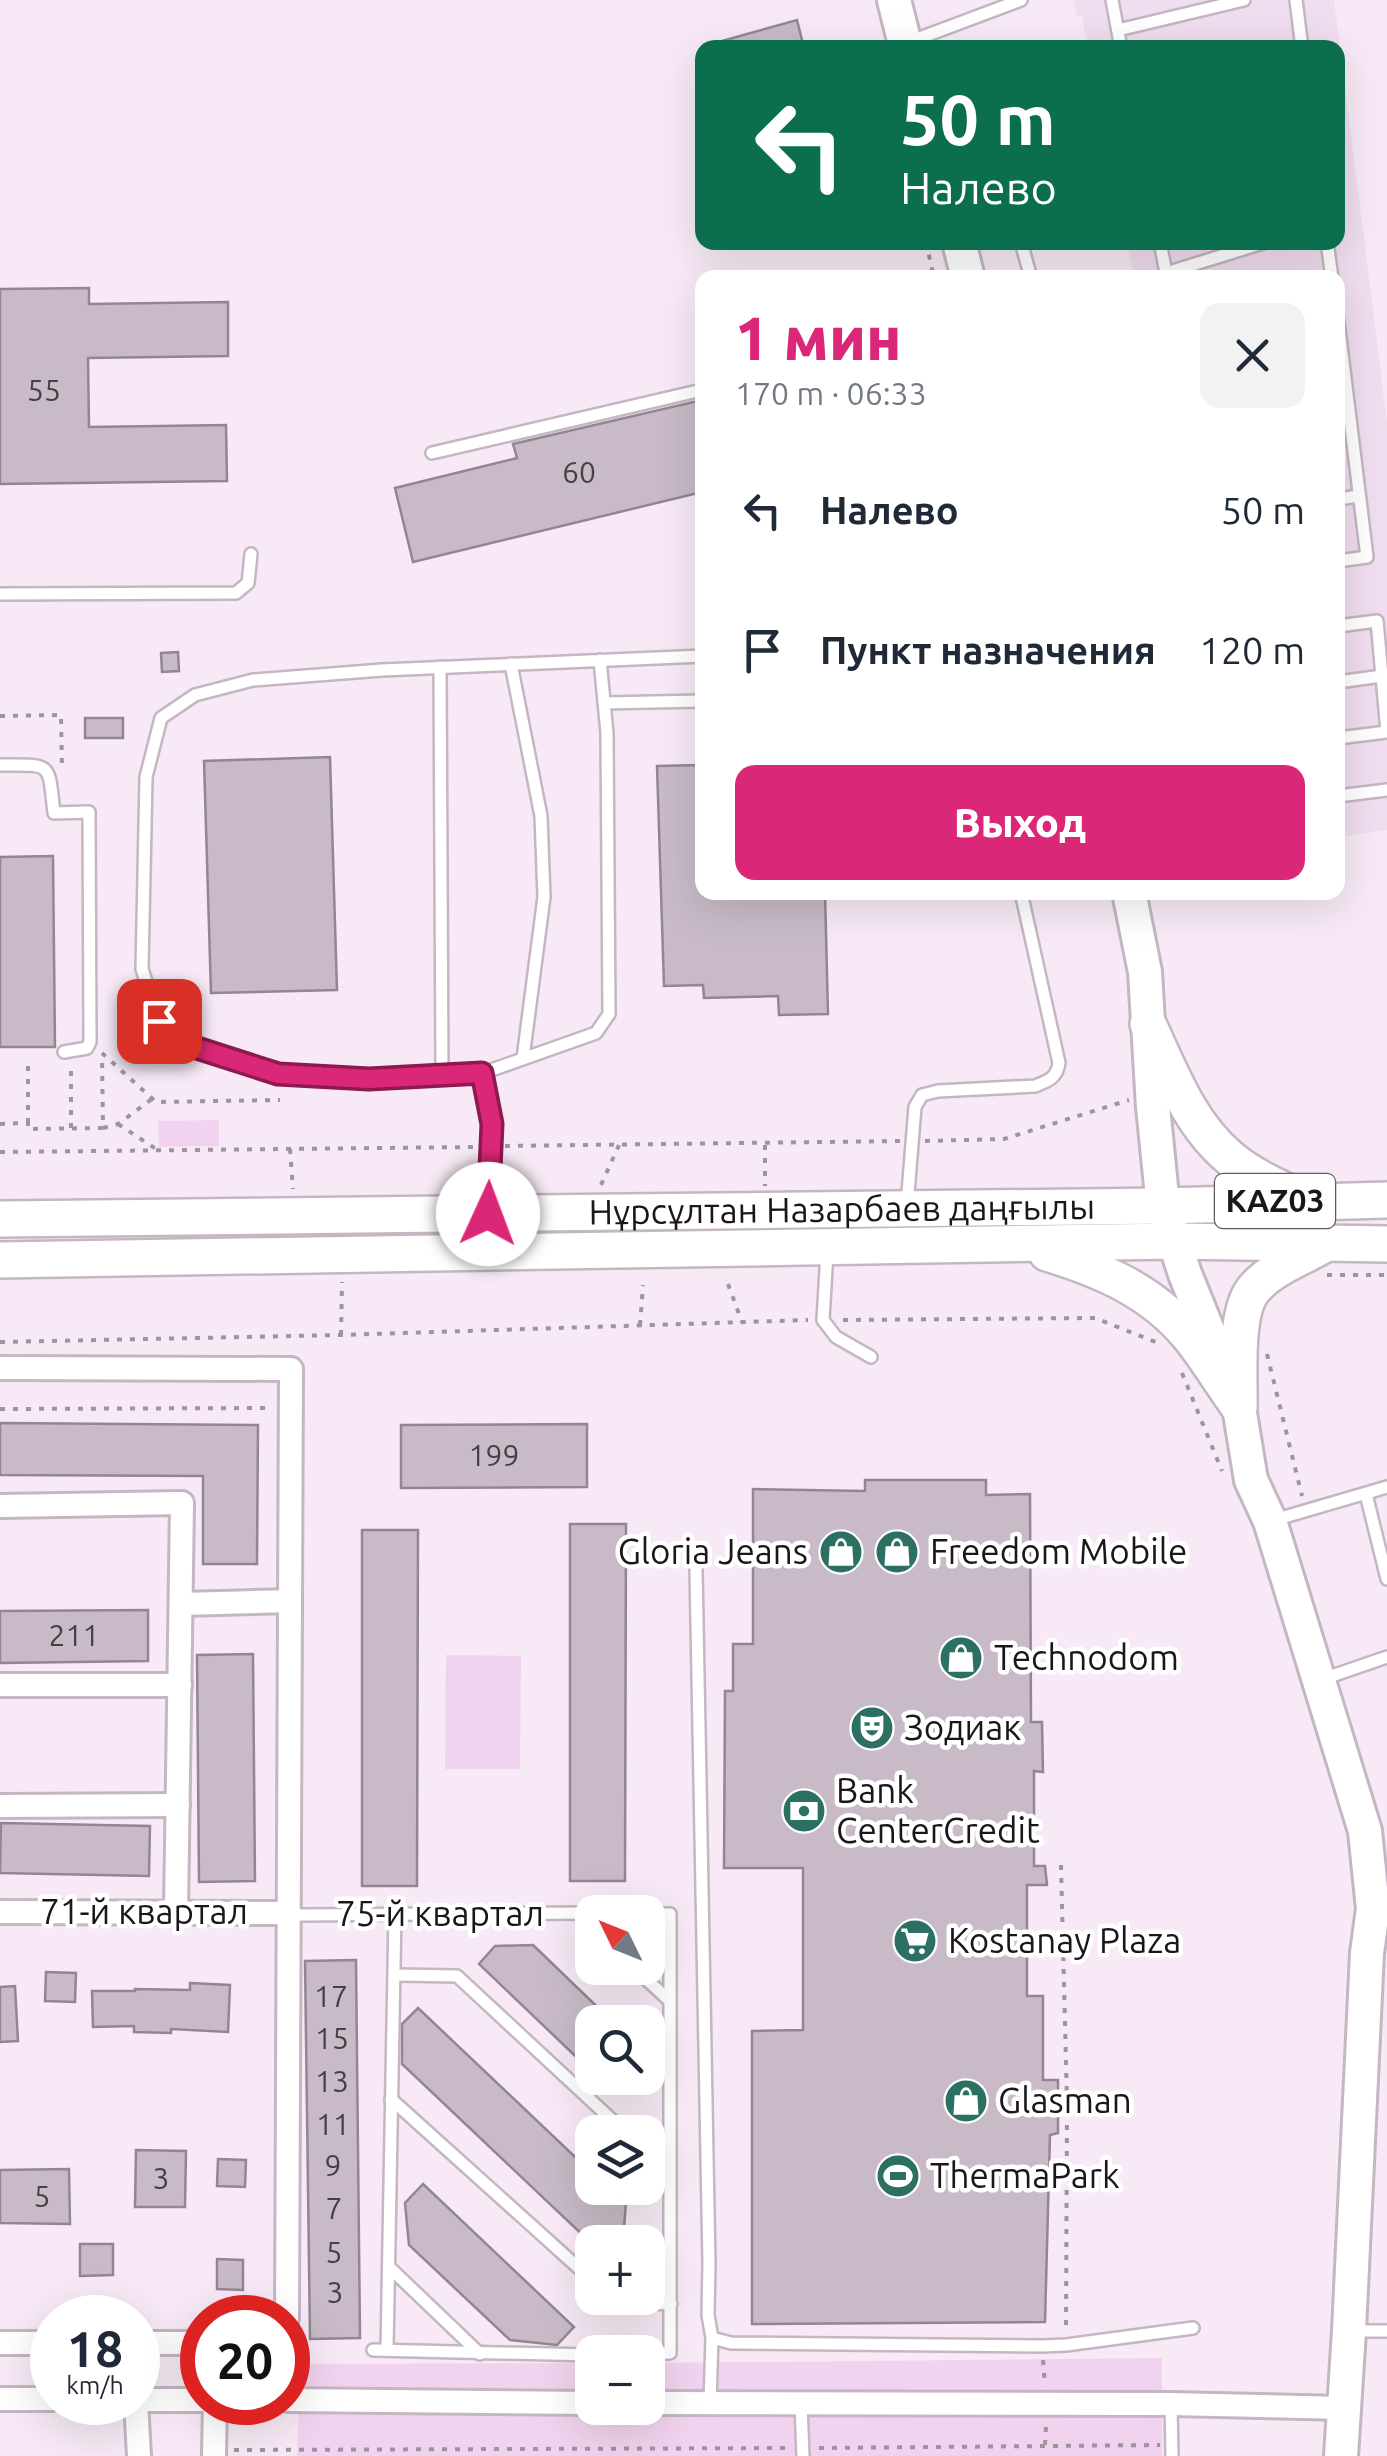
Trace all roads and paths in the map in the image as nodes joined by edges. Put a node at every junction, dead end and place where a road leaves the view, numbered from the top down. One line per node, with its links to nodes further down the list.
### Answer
1 (894, 0): 7 (street)
2 (1021, 0): 8 (lane)
3 (1112, 0): 6 (lane)
4 (1244, 0): 6 (lane)
5 (1296, 0): 10 (lane)
6 (1118, 30): 9 (lane)
7 (905, 40)
8 (919, 40)
9 (1120, 40)
10 (1301, 40)
11 (1242, 250): 12 (lane)
12 (1181, 270)
13 (695, 392): 15 (lane)
14 (1345, 428): 16 (lane)
15 (432, 453)
16 (1360, 496): 17 (lane); 19 (lane)
17 (1345, 498)
18 (251, 554): 20 (lane)
19 (1345, 560)
20 (0, 594)
21 (1345, 625): 26 (lane)
22 (695, 656): 23 (lane)
23 (600, 660): 24 (lane); 29 (lane)
24 (511, 664): 25 (lane); 39 (lane)
25 (440, 667): 42 (lane); 42 (lane)
26 (1382, 676): 27 (lane); 30 (lane)
27 (1345, 681)
28 (695, 701): 29 (lane)
29 (604, 702): 39 (lane)
30 (1345, 737)
31 (0, 764): 38 (lane)
32 (1387, 790): 33 (lane)
33 (1345, 795)
34 (1023, 900): 50 (lane)
35 (1130, 900): 36 (street)
36 (1148, 1024): 58 (main road); 60 (street)
37 (102, 1052): 43 (path)
38 (68, 1056): 48 (path)
39 (524, 1058): 41 (lane)
40 (28, 1061): 46 (path)
41 (482, 1073): 42 (lane); 53 (lane)
42 (442, 1075)
43 (152, 1098): 44 (path); 47 (path)
44 (280, 1100)
45 (1130, 1100): 50 (path)
46 (0, 1124)
47 (118, 1124): 49 (path); 55 (path)
48 (70, 1128)
49 (102, 1128)
50 (913, 1141): 51 (path); 61 (lane)
51 (765, 1143): 52 (path); 62 (path)
52 (620, 1145): 53 (path); 63 (path)
53 (491, 1146): 54 (path); 64 (lane)
54 (290, 1149): 55 (path); 57 (path)
55 (158, 1150): 56 (path)
56 (0, 1152)
57 (293, 1198)
58 (1304, 1200): 59 (main road, Нұрсұлтан Назарбаев даңғылы / KАZ03); 60 (main road, Нұрсұлтан Назарбаев даңғылы / KАZ03)
59 (1387, 1200)
60 (1163, 1206): 61 (main road, Нұрсұлтан Назарбаев даңғылы / KАZ03); 66 (street)
61 (906, 1209): 62 (main road, Нұрсұлтан Назарбаев даңғылы / KАZ03)
62 (765, 1210): 63 (main road, Нұрсұлтан Назарбаев даңғылы / KАZ03)
63 (589, 1212): 64 (main road, Нұрсұлтан Назарбаев даңғылы / KАZ03)
64 (488, 1214): 65 (main road, Нұрсұлтан Назарбаев даңғылы / KАZ03)
65 (0, 1219)
66 (1174, 1241): 67 (main road, KАZ03); 71 (main road, KАZ03); 87 (street)
67 (1018, 1244): 69 (main road, Нұрсұлтан Назарбаев даңғылы / KАZ03); 87 (main road)
68 (1387, 1244): 71 (main road, KАZ03)
69 (828, 1247): 70 (main road, Нұрсұлтан Назарбаев даңғылы / KАZ03); 76 (lane)
70 (0, 1260)
71 (1322, 1260): 72 (path); 87 (main road)
72 (1387, 1275)
73 (342, 1277): 79 (path)
74 (728, 1284): 77 (path)
75 (643, 1285): 78 (path)
76 (823, 1320): 77 (path); 81 (path); 83 (lane)
77 (742, 1322): 78 (path)
78 (640, 1326): 79 (path)
79 (341, 1335): 80 (path)
80 (0, 1342)
81 (1163, 1346)
82 (1266, 1350): 93 (path)
83 (871, 1356)
84 (1178, 1366): 89 (path)
85 (0, 1368): 97 (street)
86 (268, 1406): 88 (path)
87 (1239, 1407): 94 (street)
88 (0, 1408)
89 (1223, 1473)
90 (1387, 1487): 91 (lane)
91 (1366, 1494): 93 (lane); 96 (lane)
92 (0, 1506): 98 (street)
93 (1306, 1511): 94 (lane)
94 (1270, 1521): 100 (street)
95 (696, 1568): 127 (lane)
96 (1387, 1579)
97 (290, 1601): 98 (street); 108 (street)
98 (181, 1604): 101 (street)
99 (1387, 1657): 100 (lane)
100 (1320, 1680): 125 (street)
101 (180, 1685): 102 (street); 103 (street)
102 (0, 1686)
103 (178, 1805): 104 (street); 107 (street)
104 (0, 1806)
105 (1061, 1865): 130 (path)
106 (0, 1912): 107 (street, 71-й квартал)
107 (176, 1912): 108 (street, 71-й квартал)
108 (289, 1913): 109 (lane, 75-й квартал); 121 (street)
109 (395, 1913): 110 (lane, 75-й квартал); 112 (lane)
110 (575, 1914)
111 (665, 1914): 114 (lane)
112 (396, 1974): 115 (lane); 116 (lane)
113 (653, 1985): 114 (lane)
114 (670, 2001): 118 (lane)
115 (391, 2098): 119 (lane); 120 (lane)
116 (607, 2115)
117 (665, 2170): 118 (lane)
118 (668, 2173): 123 (lane)
119 (575, 2265)
120 (389, 2267): 132 (lane); 134 (lane)
121 (288, 2295)
122 (665, 2304): 123 (lane)
123 (671, 2304): 133 (lane)
124 (1193, 2328): 130 (lane)
125 (1349, 2331): 126 (lane); 144 (street)
126 (1387, 2331)
127 (712, 2338): 130 (lane); 141 (lane)
128 (0, 2343): 129 (street)
129 (30, 2343)
130 (1066, 2345)
131 (373, 2350): 132 (lane)
132 (388, 2350): 134 (lane)
133 (665, 2353)
134 (480, 2354): 135 (lane)
135 (575, 2356)
136 (0, 2399): 137 (street)
137 (30, 2399)
138 (310, 2400): 139 (street)
139 (575, 2402)
140 (665, 2403): 141 (street)
141 (710, 2404): 142 (street)
142 (801, 2404): 143 (street); 148 (lane)
143 (1172, 2404): 144 (street); 147 (lane)
144 (1344, 2408): 151 (street)
145 (138, 2425): 150 (street)
146 (214, 2425): 149 (street)
147 (1172, 2450): 148 (path)
148 (802, 2452): 149 (path)
149 (214, 2453)
150 (140, 2456)
151 (1341, 2456)

